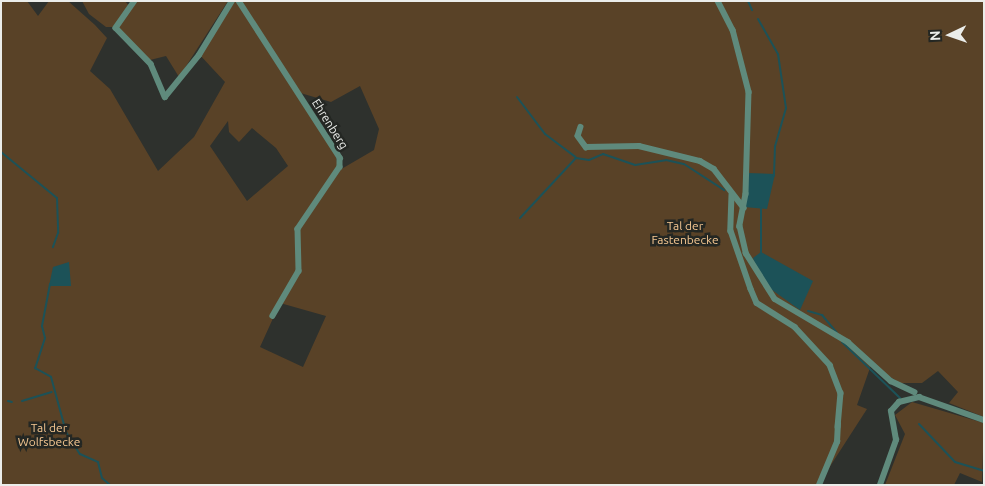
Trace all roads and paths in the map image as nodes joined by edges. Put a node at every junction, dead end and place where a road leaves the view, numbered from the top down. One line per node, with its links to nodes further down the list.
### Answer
1 (135, 1): 2 (street)
2 (232, 1)
3 (238, 1): 8 (street, Ehrenberg)
4 (718, 1): 7 (street)
5 (581, 127): 6 (street)
6 (732, 195): 7 (street); 11 (street)
7 (744, 208): 9 (street)
8 (273, 316)
9 (915, 392)
10 (984, 420): 12 (street)
11 (820, 485)
12 (880, 485)

